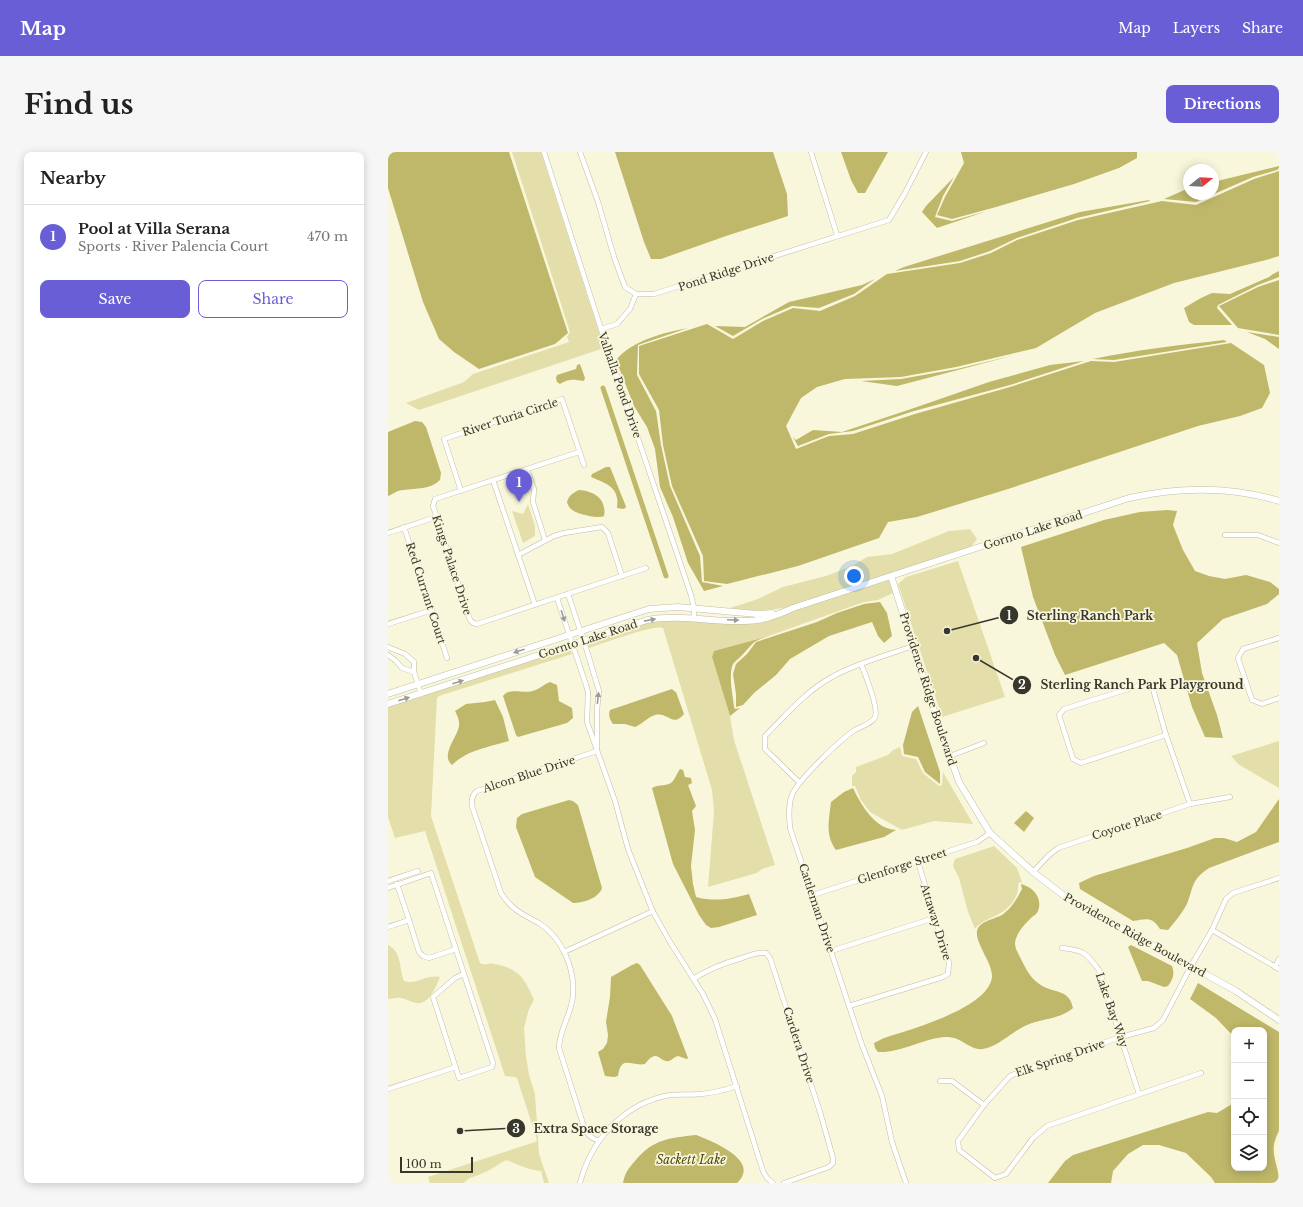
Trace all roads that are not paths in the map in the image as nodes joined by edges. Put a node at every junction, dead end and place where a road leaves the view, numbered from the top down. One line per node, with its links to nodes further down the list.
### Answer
1 (544, 152): 7 (street, Valhalla Pond Drive)
2 (580, 152): 6 (street)
3 (811, 152): 5 (street)
4 (926, 152): 5 (street, Pond Ridge Drive)
5 (837, 236): 6 (street, Pond Ridge Drive)
6 (636, 294): 7 (street)
7 (601, 329): 27 (street, Valhalla Pond Drive)
8 (579, 452): 9 (street, River Turia Circle); 10 (street, Kings Palace Drive); 12 (street, River Turia Circle)
9 (584, 465)
10 (527, 469): 11 (street, Kings Palace Drive); 18 (street)
11 (493, 480): 12 (street, Kings Palace Drive); 20 (street)
12 (461, 491): 26 (street, Kings Palace Drive)
13 (1279, 501): 23 (street, Gornto Lake Road)
14 (430, 519): 15 (street)
15 (404, 527): 16 (street); 29 (street, Red Currant Court)
16 (388, 533)
17 (1225, 535): 19 (street)
18 (545, 540): 20 (street); 22 (street)
19 (1279, 543)
20 (518, 555): 26 (street)
21 (646, 568): 22 (street, Kings Palace Drive)
22 (622, 576): 24 (street, Kings Palace Drive)
23 (891, 576): 28 (street, Gornto Lake Road); 37 (street, Providence Ridge Boulevard)
24 (568, 594): 25 (street, Kings Palace Drive); 32 (street)
25 (557, 598): 26 (street, Kings Palace Drive); 33 (street, one-way to 33)
26 (535, 605)
27 (694, 608): 28 (street, Gornto Lake Road); 30 (street, Valhalla Pond Drive); 32 (street, Gornto Lake Road)
28 (793, 608): 30 (street, Gornto Lake Road, one-way to 28)
29 (432, 610): 31 (street); 40 (street, Red Currant Court)
30 (694, 618): 35 (street, Gornto Lake Road, one-way to 30)
31 (388, 624)
32 (580, 631): 33 (street, Gornto Lake Road); 35 (street)
33 (569, 635): 36 (street); 43 (street, Gornto Lake Road, one-way to 43)
34 (1279, 638): 46 (street)
35 (583, 641): 36 (street, Gornto Lake Road); 49 (street, one-way to 35)
36 (572, 644): 45 (street, Gornto Lake Road, one-way to 36); 48 (street)
37 (913, 646): 41 (street); 53 (street, Providence Ridge Boulevard)
38 (388, 647): 42 (street)
39 (388, 655): 42 (street)
40 (447, 658)
41 (861, 664): 54 (street, Cattleman Drive); 54 (street)
42 (414, 672): 43 (street)
43 (418, 684): 44 (street, Gornto Lake Road); 45 (street)
44 (388, 694)
45 (421, 694): 47 (street, Gornto Lake Road, one-way to 45)
46 (1279, 698)
47 (388, 704)
48 (586, 714): 49 (street); 52 (street)
49 (596, 714): 52 (street)
50 (1166, 735): 50 (street); 56 (street)
51 (984, 743): 53 (street)
52 (597, 751): 66 (street); 74 (street, Alcon Blue Drive)
53 (950, 756): 57 (street, Providence Ridge Boulevard)
54 (799, 782): 65 (street, Cattleman Drive)
55 (1230, 797): 56 (street, Coyote Place)
56 (1190, 804): 60 (street, Coyote Place)
57 (990, 834): 58 (street, Glenforge Street); 60 (street, Providence Ridge Boulevard)
58 (918, 862): 65 (street, Glenforge Street); 67 (street, Attaway Drive)
59 (418, 871): 62 (street)
60 (1033, 872): 76 (street, Providence Ridge Boulevard)
61 (1279, 878): 70 (street, Elk Spring Drive)
62 (388, 881)
63 (397, 884): 64 (street); 68 (street); 72 (street)
64 (388, 888)
65 (813, 895): 73 (street, Cattleman Drive)
66 (653, 911): 74 (street); 79 (street)
67 (934, 918): 73 (street); 80 (street, Attaway Drive)
68 (409, 920): 69 (street); 72 (street)
69 (388, 926)
70 (1212, 930): 76 (street, Elk Spring Drive); 77 (street)
71 (1062, 948): 82 (street, Lake Bay Way)
72 (456, 949): 78 (street)
73 (831, 951): 80 (street, Cattleman Drive)
74 (564, 952): 90 (street, Alcon Blue Drive)
75 (1279, 959): 77 (street)
76 (1191, 966): 81 (street, Providence Ridge Boulevard); 82 (street, Elk Spring Drive)
77 (1277, 968)
78 (464, 974): 83 (street); 83 (street)
79 (693, 979): 86 (street); 93 (street, Cardera Drive)
80 (849, 1006): 94 (street, Cattleman Drive)
81 (1279, 1020)
82 (1121, 1037): 88 (street, Lake Bay Way); 89 (street, Elk Spring Drive)
83 (456, 1067): 87 (street)
84 (1201, 1073): 88 (street, Elk Spring Drive)
85 (940, 1081): 89 (street)
86 (737, 1086): 90 (street); 92 (street)
87 (388, 1089)
88 (1139, 1094): 89 (street, Elk Spring Drive)
89 (984, 1105)
90 (599, 1142): 91 (street)
91 (580, 1183)
92 (773, 1183)
93 (784, 1183)
94 (906, 1183)

